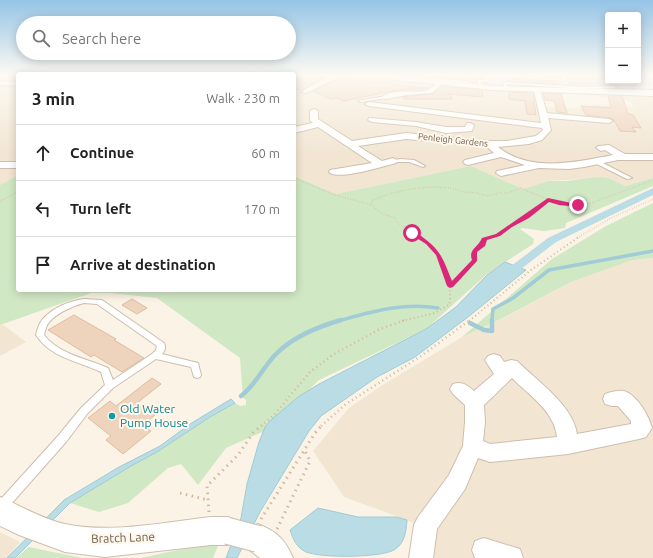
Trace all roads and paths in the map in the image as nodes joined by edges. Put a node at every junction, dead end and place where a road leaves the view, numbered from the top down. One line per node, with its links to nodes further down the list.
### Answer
1 (540, 101): 4 (street)
2 (369, 104): 9 (street)
3 (310, 113): 7 (street)
4 (544, 116): 6 (street); 9 (street)
5 (372, 120): 10 (street)
6 (609, 120)
7 (319, 124): 11 (street); 13 (street)
8 (470, 125): 10 (street)
9 (546, 126): 14 (street, Penleigh Gardens)
10 (437, 129): 12 (street)
11 (296, 130)
12 (433, 137): 13 (street, Penleigh Gardens); 14 (street, Penleigh Gardens)
13 (352, 144): 23 (street)
14 (489, 144): 16 (street)
15 (601, 148): 18 (street)
16 (503, 154): 21 (street); 25 (street)
17 (405, 157): 20 (lane)
18 (623, 157): 19 (street); 22 (street)
19 (653, 157)
20 (397, 161): 23 (street); 27 (lane)
21 (468, 162)
22 (597, 162): 25 (street); 30 (lane)
23 (380, 164): 28 (street)
24 (16, 165): 26 (street)
25 (539, 165): 29 (street)
26 (0, 166)
27 (423, 166)
28 (334, 172)
29 (501, 173)
30 (629, 178)
31 (296, 179): 37 (path)
32 (653, 180): 35 (path)
33 (16, 193): 36 (path)
34 (653, 199): 45 (path)
35 (548, 200): 37 (path); 38 (path)
36 (0, 201)
37 (372, 206): 38 (path)
38 (450, 286): 47 (path)
39 (155, 356): 40 (lane); 41 (lane); 41 (lane)
40 (197, 375)
41 (110, 386): 48 (lane)
42 (612, 399): 43 (street)
43 (568, 445): 44 (street); 44 (street)
44 (473, 446): 52 (street)
45 (305, 451): 50 (path); 50 (path)
46 (180, 493): 47 (path)
47 (208, 500): 49 (path)
48 (0, 510): 49 (street, Bratch Lane)
49 (220, 531): 50 (street, bridge)
50 (265, 544)
51 (484, 550): 53 (street)
52 (421, 558)
53 (511, 558)

